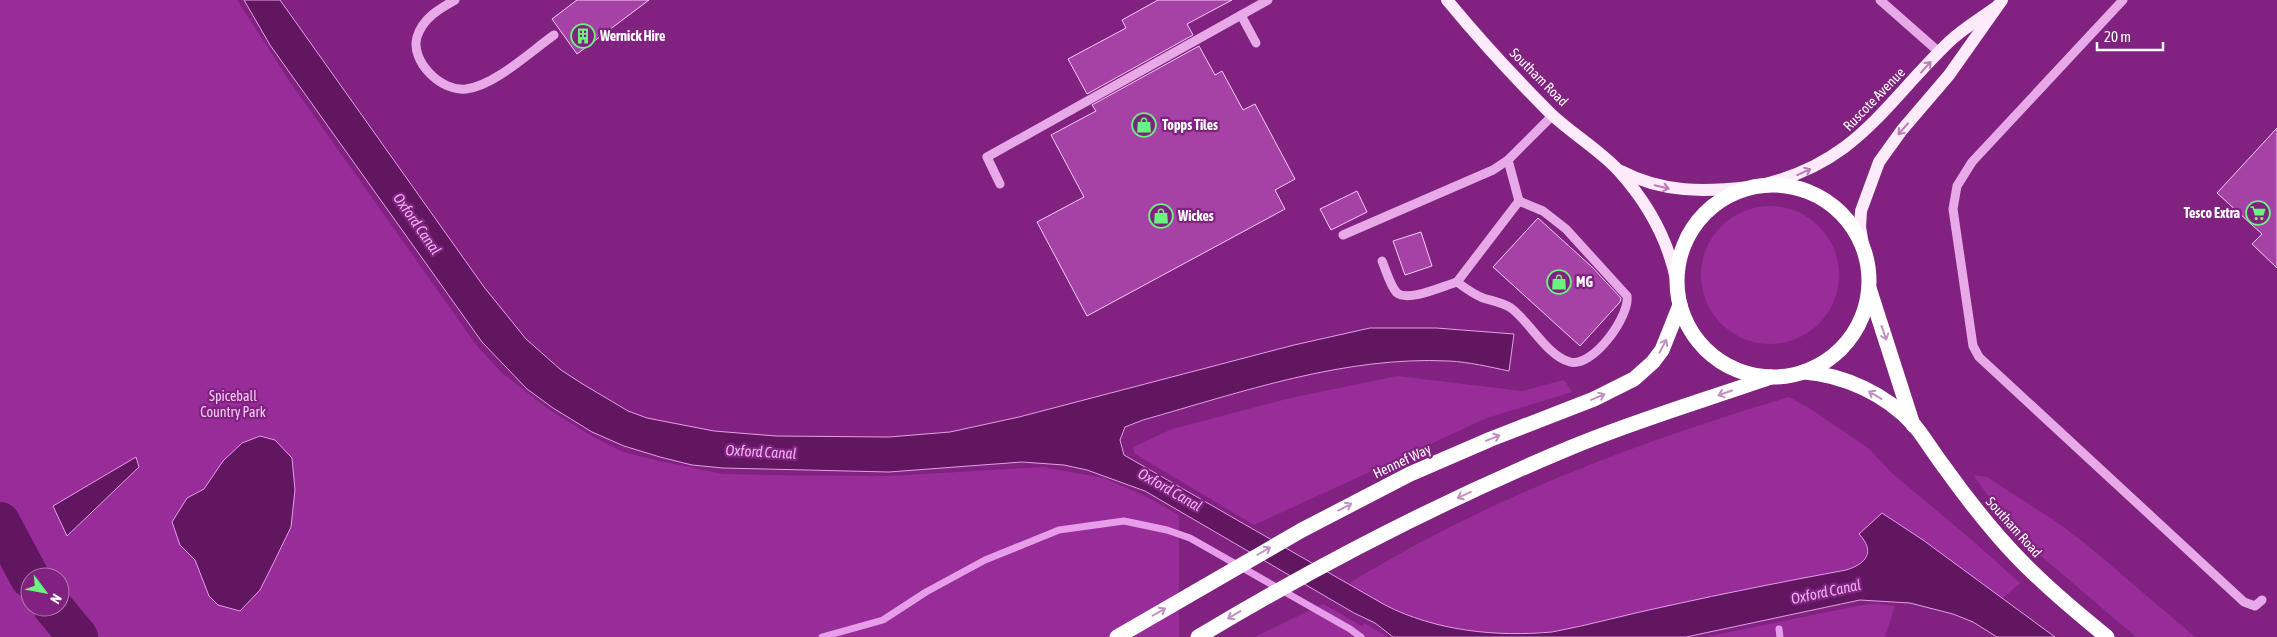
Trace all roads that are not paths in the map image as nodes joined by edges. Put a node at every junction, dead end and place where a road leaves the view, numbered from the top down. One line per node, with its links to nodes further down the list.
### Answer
1 (455, 0): 8 (street)
2 (1268, 0): 7 (street)
3 (1447, 0): 11 (main road, Southam Road)
4 (1880, 0): 10 (street)
5 (2123, 0): 27 (street)
6 (1999, 4): 10 (main road, Ruscote Avenue); 18 (main road, Ruscote Avenue, one-way to 18)
7 (1241, 14): 9 (street); 14 (street)
8 (554, 35)
9 (1256, 43)
10 (1939, 52): 15 (main road, Ruscote Avenue, one-way to 10)
11 (1553, 115): 12 (street); 13 (main road, Southam Road)
12 (1508, 160): 16 (street); 17 (street)
13 (1617, 169): 15 (main road, Southam Road, one-way to 15); 21 (main road, Southam Road)
14 (1000, 184)
15 (1753, 186): 18 (highway); 21 (highway)
16 (1519, 201): 20 (street); 20 (street)
17 (1343, 235)
18 (1864, 250): 22 (highway)
19 (1382, 261): 20 (street)
20 (1457, 282)
21 (1677, 284): 23 (highway)
22 (1869, 286): 24 (highway); 26 (highway, Southam Road, one-way to 26)
23 (1680, 305): 25 (highway); 28 (highway, Hennef Way, one-way to 23)
24 (1802, 372): 25 (highway); 26 (highway, Southam Road, one-way to 24)
25 (1771, 377): 29 (highway, one-way to 29)
26 (1913, 424): 30 (highway, Southam Road)
27 (2262, 600)
28 (1117, 637)
29 (1198, 637)
30 (2107, 637)

